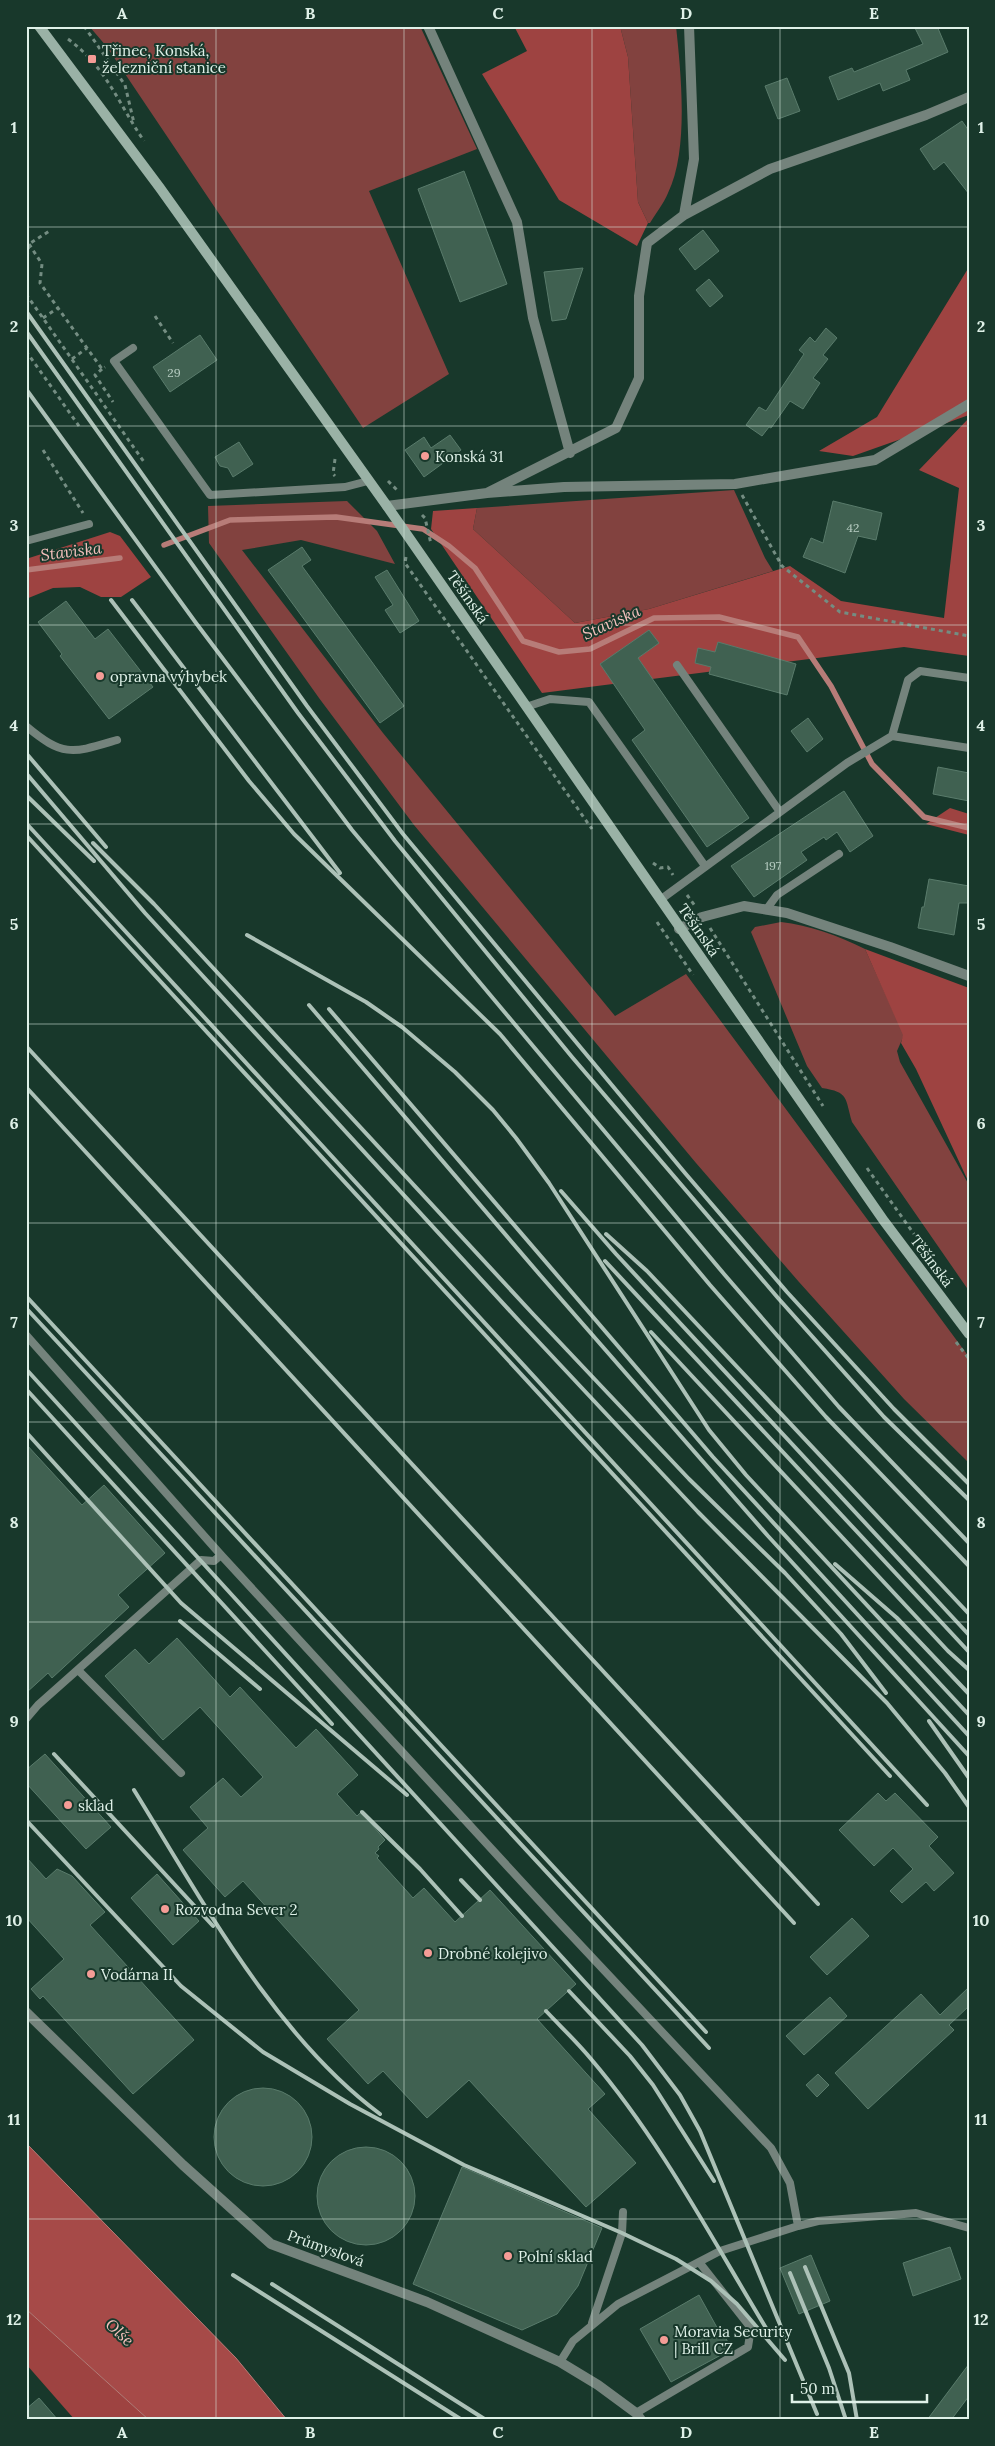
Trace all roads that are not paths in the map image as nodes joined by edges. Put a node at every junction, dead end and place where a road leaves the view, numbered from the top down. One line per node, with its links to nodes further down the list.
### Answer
1 (39, 26): 9 (main road, Těšínská)
2 (428, 26): 8 (street)
3 (689, 26): 5 (street)
4 (969, 97): 5 (street)
5 (684, 215): 8 (street)
6 (133, 348): 9 (lane)
7 (969, 404): 10 (street)
8 (570, 453): 10 (street)
9 (368, 481): 11 (main road, Těšínská)
10 (487, 493): 11 (street)
11 (387, 506): 16 (main road, Těšínská)
12 (89, 524): 13 (lane)
13 (26, 541)
14 (678, 666): 21 (lane)
15 (969, 678): 18 (lane)
16 (526, 707): 23 (lane); 24 (main road, Těšínská)
17 (26, 726): 19 (lane)
18 (892, 736): 20 (lane); 21 (lane)
19 (117, 740)
20 (969, 748)
21 (780, 812): 23 (lane)
22 (839, 854): 25 (lane)
23 (705, 866): 24 (lane)
24 (660, 900): 26 (main road, Těšínská)
25 (766, 910): 26 (street); 27 (street)
26 (679, 929): 28 (main road, Těšínská)
27 (969, 976)
28 (969, 1334)
29 (26, 1335): 30 (lane)
30 (221, 1555): 31 (lane); 36 (lane)
31 (78, 1670): 32 (lane); 33 (lane)
32 (26, 1719)
33 (181, 1774)
34 (26, 2012): 40 (street, Průmyslová)
35 (623, 2212): 39 (lane)
36 (798, 2226): 37 (lane); 38 (lane)
37 (969, 2228)
38 (699, 2262): 39 (lane); 41 (lane)
39 (592, 2324): 40 (lane)
40 (560, 2362): 41 (street, Průmyslová)
41 (639, 2416)

